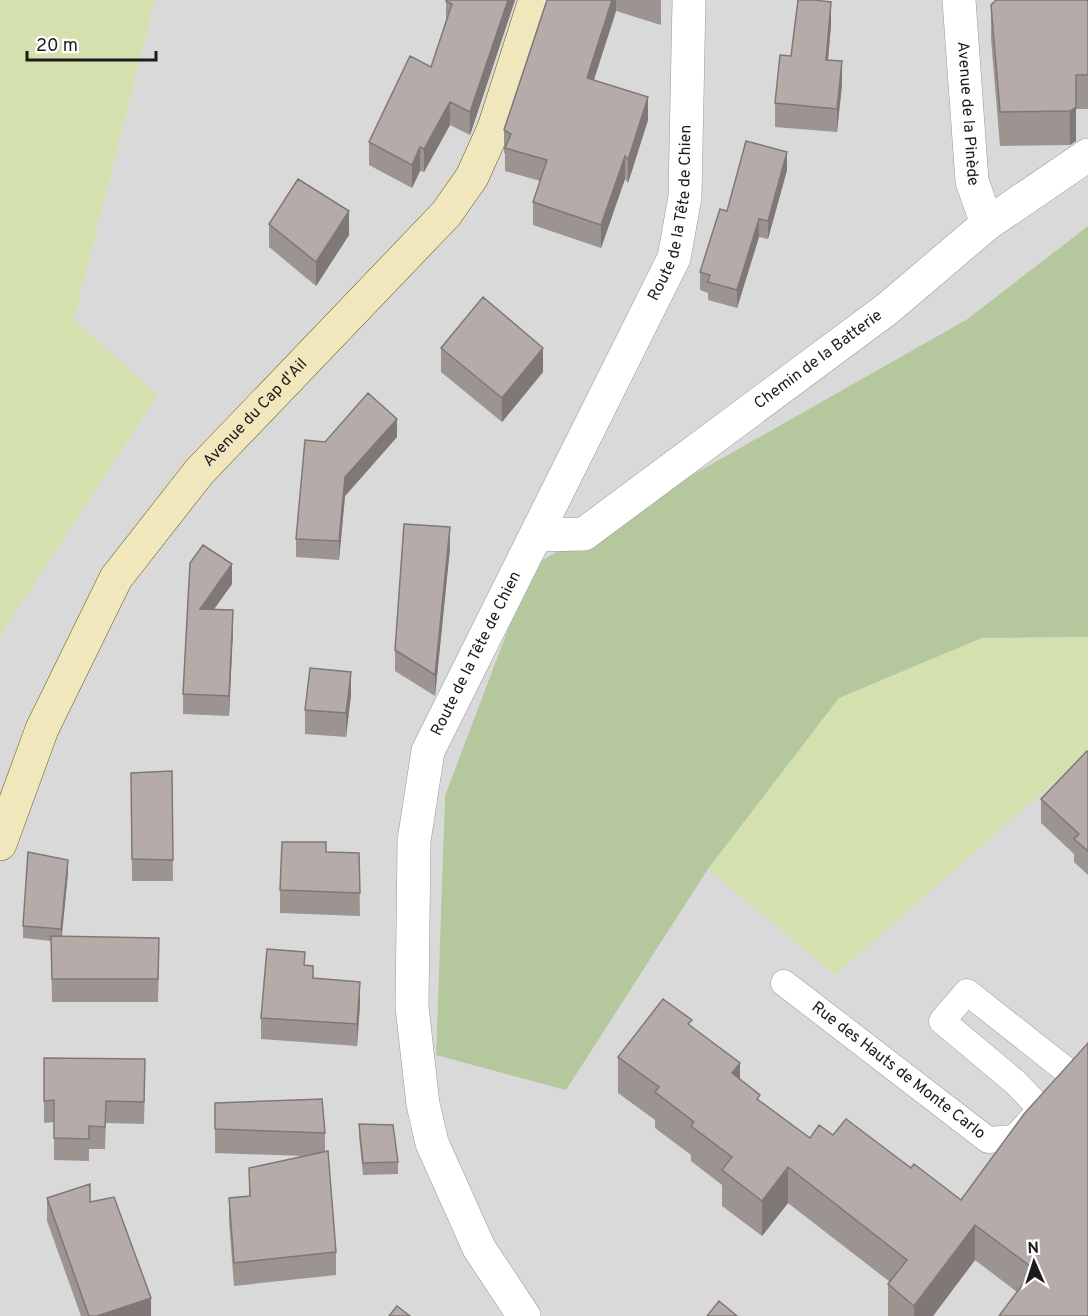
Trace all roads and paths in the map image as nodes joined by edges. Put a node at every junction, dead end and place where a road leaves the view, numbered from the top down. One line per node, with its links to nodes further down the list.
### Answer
1 (535, 0): 7 (street, Avenue du Cap d'Ail)
2 (688, 0): 6 (street, Route de la Tête de Chien)
3 (959, 0): 5 (street, Avenue de la Pinède)
4 (1088, 155): 5 (street, Chemin de la Batterie)
5 (987, 224): 6 (street, Chemin de la Batterie)
6 (536, 535): 11 (street, Route de la Tête de Chien)
7 (0, 844)
8 (784, 983): 10 (lane, Rue des Hauts de Monte Carlo)
9 (1079, 1066): 10 (lane, Rue des Hauts de Monte Carlo); 10 (lane, Rue des Hauts de Monte Carlo)
10 (1041, 1109)
11 (524, 1316)

